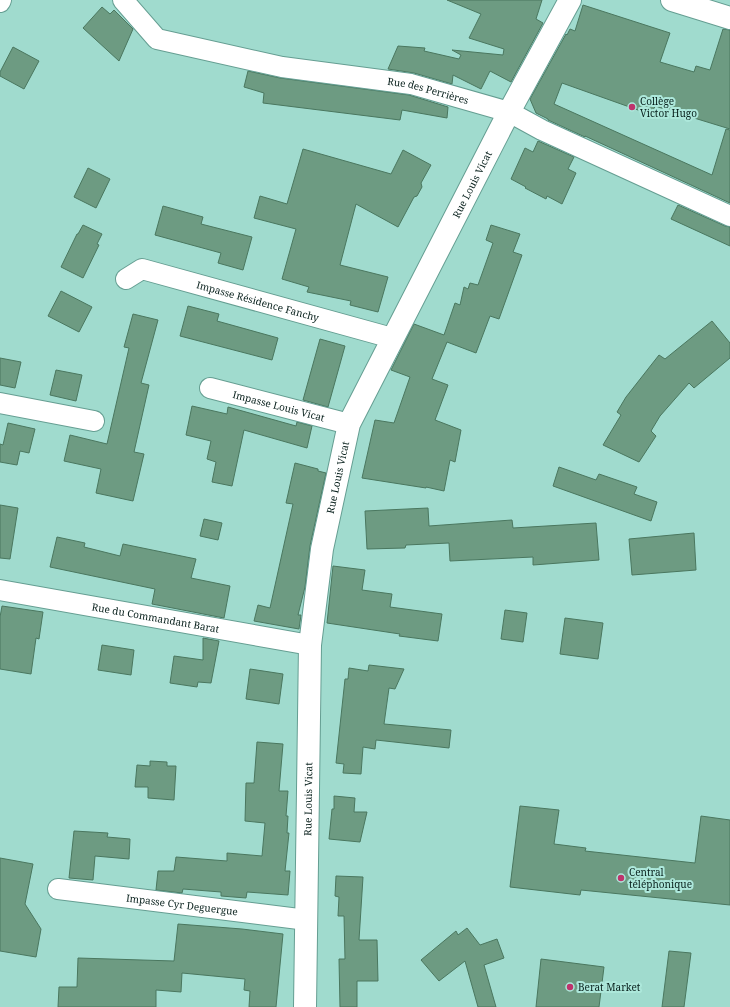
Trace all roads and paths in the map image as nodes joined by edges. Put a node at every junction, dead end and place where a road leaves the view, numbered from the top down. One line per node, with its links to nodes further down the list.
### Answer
1 (123, 0): 5 (street, Rue des Perrières)
2 (570, 0): 5 (street, Rue Louis Vicat)
3 (672, 0): 4 (street)
4 (730, 18)
5 (509, 112): 6 (street, Rue des Perrières); 8 (street, Rue Louis Vicat)
6 (730, 216)
7 (126, 279): 8 (street, Impasse Résidence Fanchy)
8 (392, 338): 12 (street, Rue Louis Vicat)
9 (210, 388): 12 (street, Impasse Louis Vicat)
10 (0, 403): 11 (street)
11 (94, 421)
12 (349, 424): 14 (street, Rue Louis Vicat)
13 (0, 590): 14 (street, Rue du Commandant Barat)
14 (310, 645): 16 (street, Rue Louis Vicat)
15 (58, 889): 16 (street, Impasse Cyr Deguergue)
16 (307, 920): 17 (street, Rue Louis Vicat)
17 (305, 1007)

